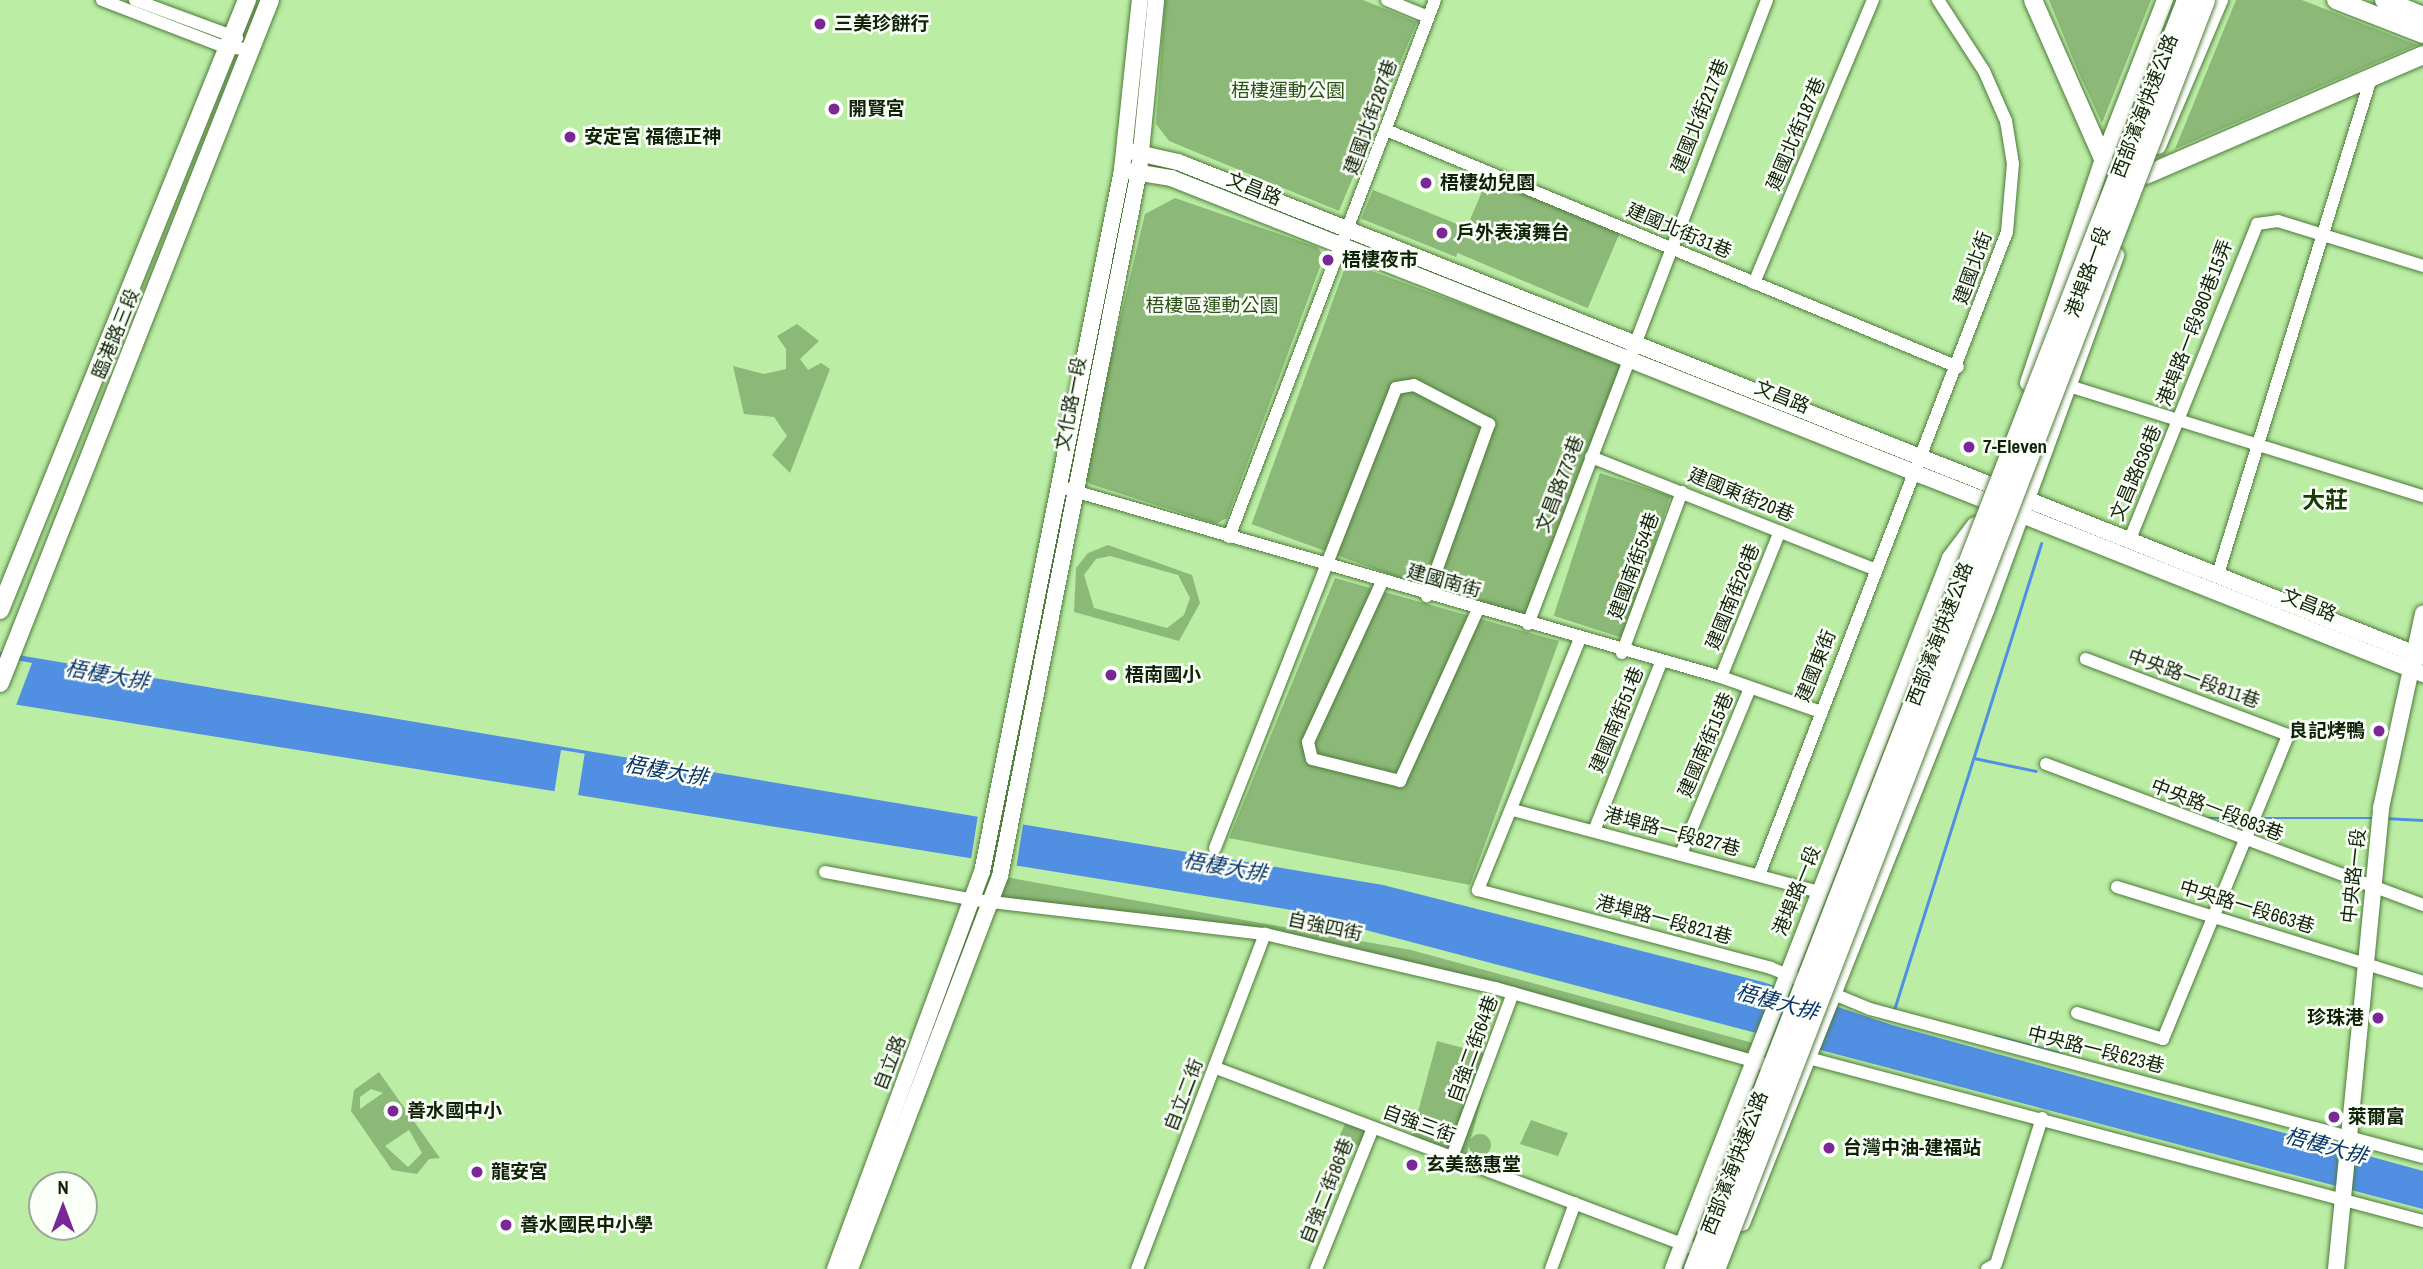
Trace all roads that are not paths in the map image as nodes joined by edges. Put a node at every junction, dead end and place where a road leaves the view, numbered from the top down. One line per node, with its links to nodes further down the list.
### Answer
1 (102, 0): 22 (street)
2 (135, 0): 22 (street)
3 (247, 0): 22 (main road, 臨港路三段)
4 (270, 0): 23 (main road, 臨港路三段)
5 (1140, 0): 27 (street, 文化路一段)
6 (1156, 0): 28 (street, 文化路一段)
7 (1387, 0): 20 (street)
8 (1435, 0): 20 (street, 建國北街287巷)
9 (1767, 0): 36 (street, 建國北街217巷)
10 (1873, 0): 38 (street, 建國北街187巷)
11 (1938, 0): 40 (street, 建國北街)
12 (2033, 0): 29 (main road)
13 (2165, 0): 29 (street, 港埠路一段)
14 (2187, 0): 113 (highway, 西部濱海快速公路, bridge)
15 (2204, 0): 113 (highway, 西部濱海快速公路, bridge)
16 (2220, 0): 32 (street, 港埠路一段)
17 (2336, 0): 21 (main road)
18 (2384, 0): 19 (main road)
19 (2423, 16)
20 (1428, 17): 26 (street, 建國北街287巷)
21 (2423, 34)
22 (230, 41): 23 (street); 63 (main road, 臨港路三段)
23 (251, 49): 74 (main road, 臨港路三段)
24 (2423, 55): 25 (main road)
25 (2372, 75): 32 (main road); 34 (street)
26 (1386, 131): 33 (street, 建國北街287巷); 36 (street, 建國北街31巷)
27 (1125, 150): 28 (street, 文昌路); 30 (street, 文化路一段)
28 (1142, 152): 31 (street, 文化路一段); 33 (street, 文昌路)
29 (2103, 159): 47 (street, 港埠路一段)
30 (1122, 170): 31 (street, 文昌路); 48 (street, 文化路一段)
31 (1139, 171): 35 (street, 文昌路); 48 (street, 文化路一段)
32 (2146, 175): 41 (street, 港埠路一段)
33 (1349, 231): 35 (street, 建國北街287巷); 39 (street, 文昌路)
34 (2322, 237): 37 (street, 港埠路一段980巷15弄); 42 (street, 港埠路一段980巷15弄); 43 (street)
35 (1341, 246): 39 (street, 文昌路); 55 (street, 建國北街287巷)
36 (1669, 246): 38 (street, 建國北街31巷); 39 (street, 建國北街217巷)
37 (2423, 266)
38 (1754, 284): 40 (street, 建國北街31巷)
39 (1633, 351): 44 (street, 文昌路773巷); 45 (street, 文昌路); 46 (street, 文昌路)
40 (1958, 367): 45 (street, 建國北街)
41 (2069, 386): 42 (street); 52 (street, 港埠路一段)
42 (2179, 423): 43 (street); 56 (street, 文昌路636巷)
43 (2258, 448): 50 (street); 60 (street)
44 (1591, 457): 49 (street, 建國東街20巷); 66 (street, 文昌路773巷)
45 (1922, 457): 46 (street, 建國北街); 47 (street, 文昌路)
46 (1914, 473): 51 (street, 文昌路); 59 (street, 建國東街)
47 (1995, 482): 51 (street, 港埠路一段); 52 (street, 文昌路)
48 (1068, 489): 55 (street, 建國南街); 79 (street, 文化路一段)
49 (1682, 492): 53 (street, 建國東街20巷); 69 (street, 建國南街54巷)
50 (2423, 496)
51 (1987, 498): 52 (street, 文昌路); 54 (street, 港埠路一段)
52 (2023, 503): 56 (street, 文昌路); 57 (street, 港埠路一段); 72 (street, 文昌路)
53 (1780, 531): 59 (street, 建國東街20巷); 73 (street, 建國南街26巷)
54 (1970, 536): 67 (street, 港埠路一段); 88 (street, 港埠路一段); 113 (highway, bridge)
55 (1229, 537): 58 (street, 建國南街)
56 (2130, 539): 60 (street, 文昌路)
57 (2000, 561): 67 (street, 港埠路一段); 98 (street, 港埠路一段); 113 (highway, bridge)
58 (1327, 565): 61 (street, 建國南街); 62 (street); 82 (street)
59 (1876, 570): 76 (street, 建國東街)
60 (2218, 574): 72 (street, 文昌路)
61 (1381, 584): 62 (street, 建國南街); 64 (street)
62 (1427, 596): 64 (street, 建國南街)
63 (0, 610)
64 (1477, 611): 66 (street, 建國南街)
65 (2423, 613): 72 (street, 中央路一段)
66 (1528, 624): 68 (street, 建國南街)
67 (1950, 636): 96 (street, 港埠路一段)
68 (1579, 640): 69 (street, 建國南街); 78 (street)
69 (1622, 653): 71 (street, 建國南街)
70 (2086, 659): 81 (street, 中央路一段811巷)
71 (1661, 663): 73 (street, 建國南街); 80 (street, 建國南街51巷)
72 (2416, 663): 87 (street, 中央路一段)
73 (1721, 677): 75 (street, 建國南街)
74 (0, 683)
75 (1750, 688): 76 (street, 建國南街); 83 (street, 建國南街15巷)
76 (1818, 711): 85 (street, 建國東街)
77 (2046, 764): 81 (street, 中央路一段683巷)
78 (1513, 810): 80 (street, 港埠路一段827巷); 94 (street, 港埠路一段821巷)
79 (1004, 813): 89 (street, 自立路); 89 (street, 自立路)
80 (1594, 831): 83 (street, 港埠路一段827巷)
81 (2241, 842): 87 (street, 中央路一段683巷); 91 (street)
82 (1215, 848)
83 (1681, 854): 85 (street, 港埠路一段827巷)
84 (825, 872): 89 (street, 自強四街)
85 (1759, 875): 88 (street, 港埠路一段827巷)
86 (2117, 887): 91 (street, 中央路一段663巷)
87 (2375, 890): 90 (street, 中央路一段683巷); 93 (street, 中央路一段)
88 (1821, 892): 94 (street, 港埠路一段)
89 (982, 900): 92 (street, 自強四街); 116 (street, 自立路); 117 (street, 自立路)
90 (2423, 905)
91 (2212, 917): 93 (street, 中央路一段663巷); 99 (street)
92 (1265, 934): 97 (street, 自強四街); 102 (street, 自立二街)
93 (2365, 964): 95 (street, 中央路一段663巷); 107 (street, 中央路一段)
94 (1783, 978): 96 (street, 港埠路一段821巷); 101 (street, 港埠路一段)
95 (2423, 982)
96 (1814, 988): 98 (street, 港埠路一段821巷); 103 (street, 港埠路一段)
97 (1513, 993): 101 (street, 自強四街); 109 (street, 自強二街64巷)
98 (1836, 998): 100 (street, 港埠路一段); 107 (street, 中央路一段623巷)
99 (2077, 1013)
100 (1812, 1059): 104 (street, 港埠路一段); 105 (street)
101 (1755, 1060): 103 (street, 自強四街); 114 (street, 港埠路一段)
102 (1216, 1068): 106 (street, 自強三街); 118 (street, 自立二街)
103 (1783, 1070): 104 (street, 自強四街); 115 (street, 港埠路一段)
104 (1805, 1077): 115 (street, 港埠路一段)
105 (2042, 1118): 110 (street); 122 (street)
106 (1373, 1128): 109 (street, 自強三街); 119 (street, 自強二街86巷)
107 (2348, 1141): 108 (street, 中央路一段623巷); 110 (street, 中央路一段)
108 (2418, 1156)
109 (1452, 1157): 111 (street, 自強三街)
110 (2344, 1196): 112 (street); 123 (street)
111 (1575, 1203): 114 (street, 自強三街); 120 (street)
112 (2423, 1221)
113 (1719, 1232): 115 (highway, 西部濱海快速公路, bridge)
114 (1682, 1244): 115 (street, 自強三街); 121 (street, 港埠路一段)
115 (1712, 1265)
116 (835, 1269)
117 (850, 1269)
118 (1137, 1269)
119 (1316, 1269)
120 (1551, 1269)
121 (1673, 1269)
122 (1987, 1269)
123 (2336, 1269)

